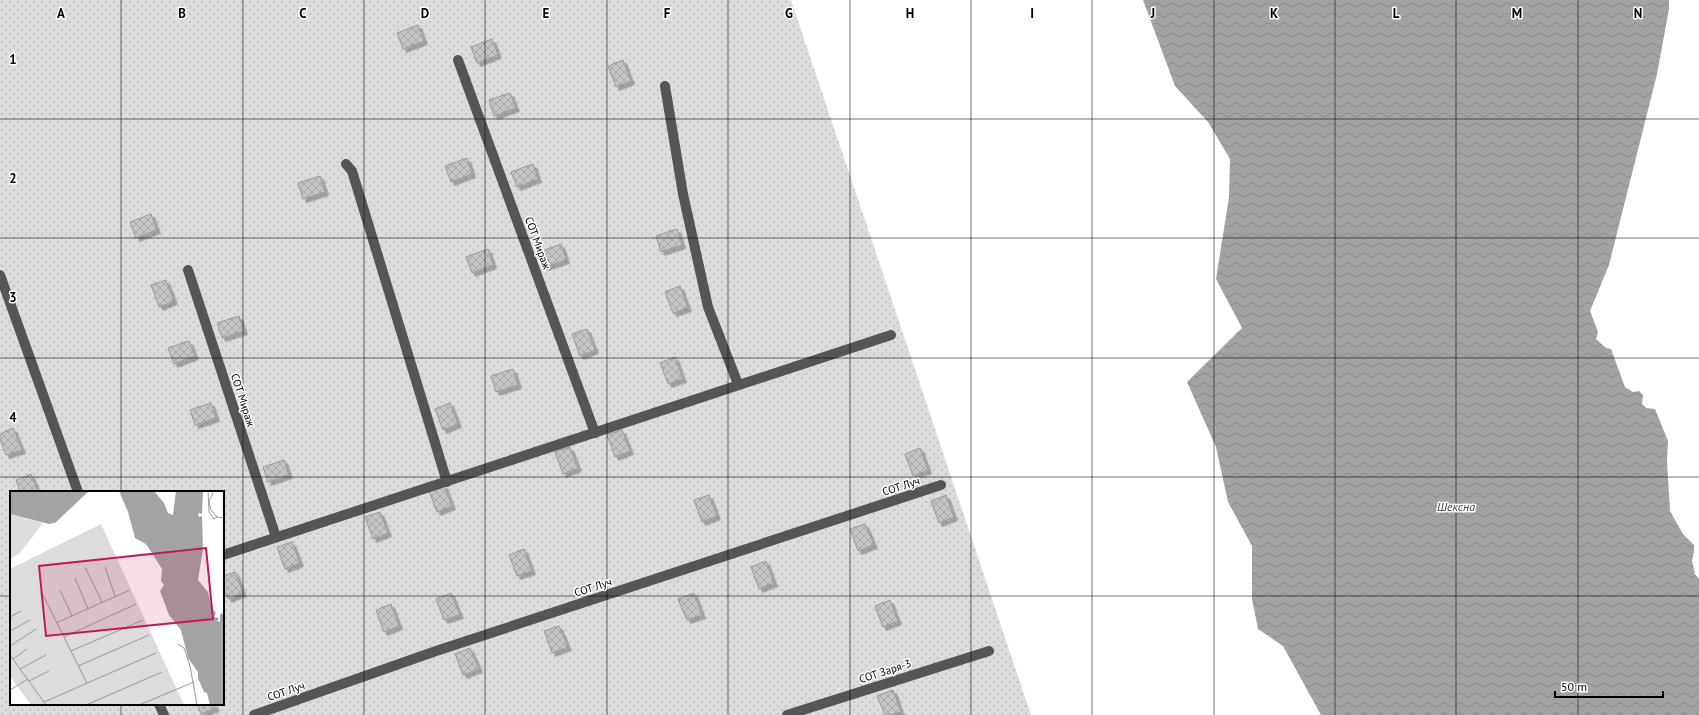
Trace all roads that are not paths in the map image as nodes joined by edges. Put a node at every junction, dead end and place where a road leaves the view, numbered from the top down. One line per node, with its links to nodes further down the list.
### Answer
1 (458, 60): 8 (street, СОТ Мираж)
2 (665, 86): 7 (street)
3 (346, 164): 9 (street)
4 (188, 270): 12 (street, СОТ Мираж)
5 (0, 275): 11 (street)
6 (891, 335): 7 (street)
7 (738, 384): 8 (street)
8 (595, 433): 9 (street)
9 (447, 482): 12 (street)
10 (941, 485): 17 (street, СОТ Луч)
11 (78, 491)
12 (276, 537): 13 (street)
13 (224, 555)
14 (989, 651): 18 (street, СОТ Заря-3)
15 (159, 705): 16 (street)
16 (164, 715)
17 (254, 715)
18 (787, 715)

